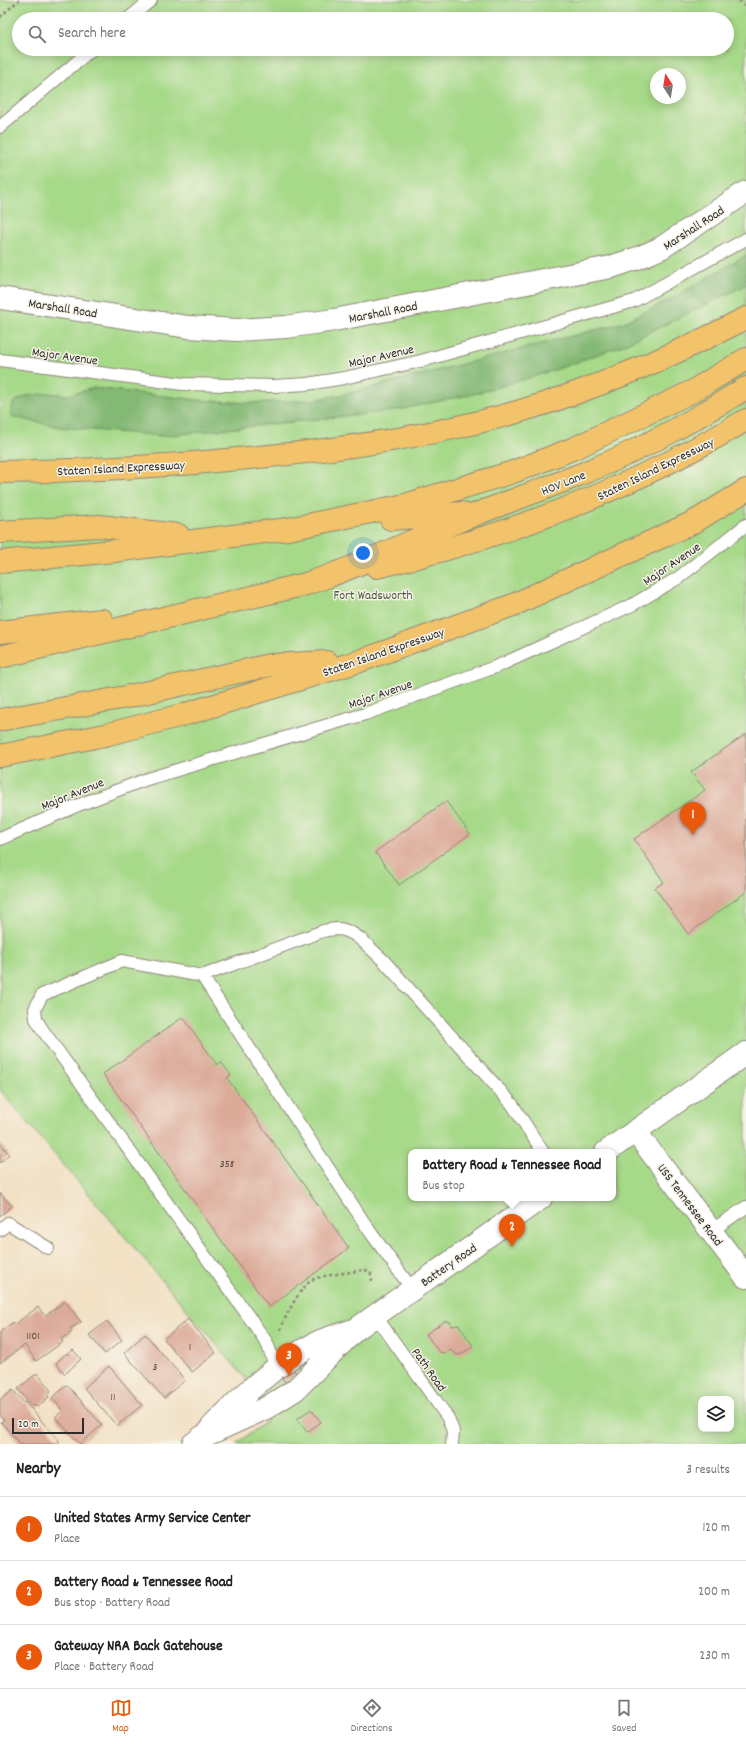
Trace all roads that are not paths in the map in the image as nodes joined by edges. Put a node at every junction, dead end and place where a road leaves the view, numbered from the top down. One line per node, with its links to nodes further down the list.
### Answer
1 (151, 0): 2 (lane)
2 (136, 12)
3 (84, 56): 4 (lane)
4 (0, 127)
5 (746, 192): 7 (street, Marshall Road)
6 (746, 239): 10 (lane, Major Avenue)
7 (0, 298)
8 (746, 318): 13 (highway, Staten Island Expressway)
9 (746, 359): 17 (highway)
10 (0, 360)
11 (746, 388): 15 (highway, HOV Lane)
12 (746, 420): 21 (highway, Staten Island Expressway)
13 (0, 472)
14 (746, 490): 24 (highway, Staten Island Expressway)
15 (489, 509): 17 (highway); 21 (highway)
16 (746, 525): 27 (lane, Major Avenue)
17 (288, 529): 19 (highway)
18 (0, 532): 19 (highway)
19 (213, 538): 20 (highway)
20 (0, 562)
21 (306, 584): 22 (highway, Staten Island Expressway); 23 (highway)
22 (0, 632)
23 (0, 657)
24 (360, 661): 25 (highway); 26 (highway, Staten Island Expressway)
25 (0, 720)
26 (0, 756)
27 (0, 838)
28 (202, 976): 31 (lane); 39 (lane); 42 (lane)
29 (746, 1053): 30 (street)
30 (635, 1131): 32 (street); 36 (street, USS Tennessee Road)
31 (541, 1149)
32 (610, 1149)
33 (537, 1201): 39 (street, Battery Road)
34 (746, 1207): 36 (lane)
35 (0, 1230): 37 (lane)
36 (710, 1231): 38 (street, USS Tennessee Road)
37 (48, 1248)
38 (746, 1277)
39 (412, 1289): 40 (street, Battery Road)
40 (375, 1315): 41 (street, Battery Road); 44 (lane, Path Road)
41 (355, 1330): 42 (street, Battery Road); 43 (street, Battery Road)
42 (276, 1368): 43 (street, Battery Road)
43 (198, 1441)
44 (452, 1444)

